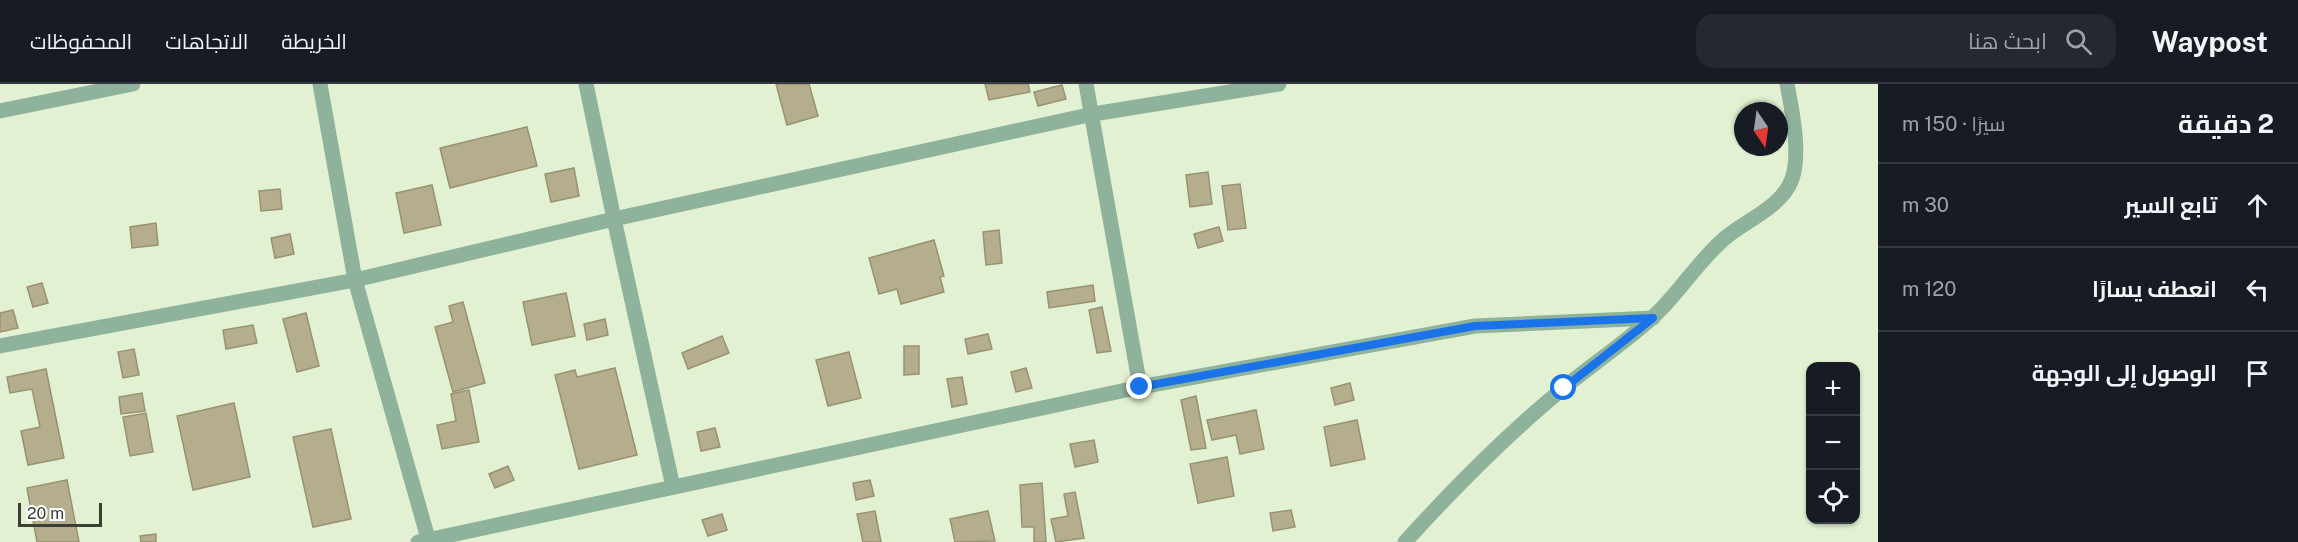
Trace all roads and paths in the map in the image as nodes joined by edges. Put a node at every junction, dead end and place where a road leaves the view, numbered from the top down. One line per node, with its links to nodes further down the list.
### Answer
1 (133, 84): 7 (street)
2 (320, 84): 11 (street)
3 (586, 84): 10 (street)
4 (1086, 84): 9 (street)
5 (1280, 84): 9 (street)
6 (1787, 84): 12 (street)
7 (61, 91): 8 (street)
8 (0, 111)
9 (1093, 114): 10 (street); 14 (street)
10 (614, 219): 11 (street); 15 (street)
11 (355, 280): 13 (street); 16 (street)
12 (1653, 318): 14 (street); 17 (street)
13 (0, 346)
14 (1140, 387): 15 (street)
15 (673, 487): 16 (street)
16 (426, 541)
17 (1405, 542)

